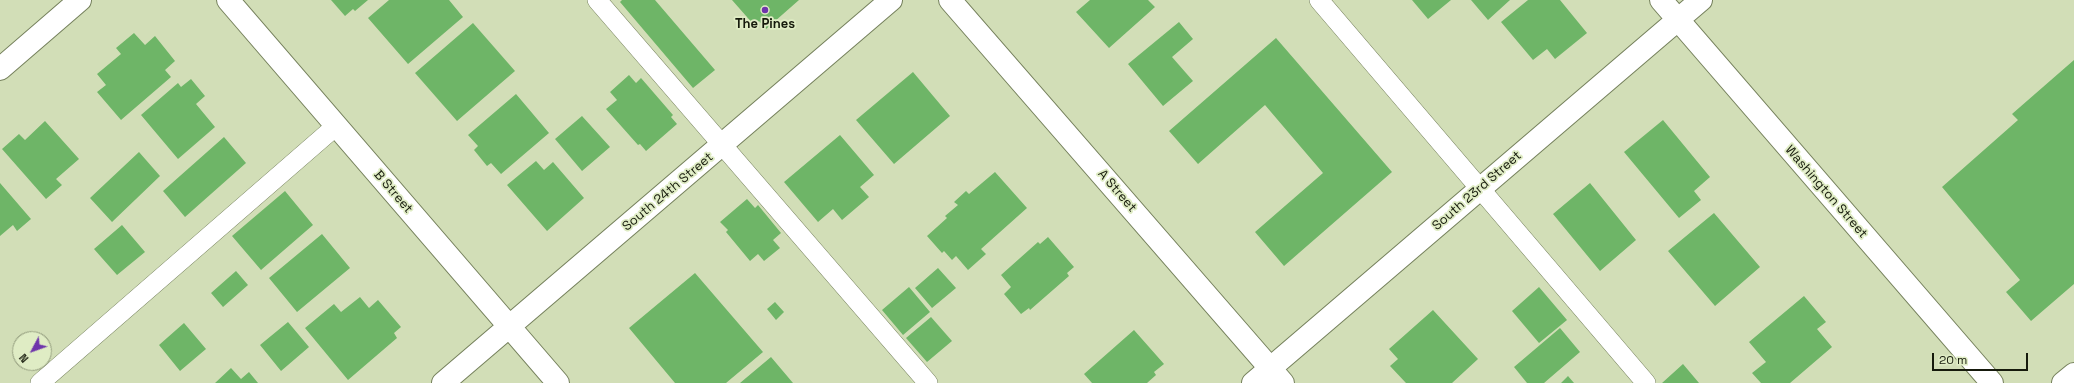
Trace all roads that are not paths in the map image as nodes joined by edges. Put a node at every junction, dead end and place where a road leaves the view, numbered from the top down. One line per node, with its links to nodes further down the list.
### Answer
1 (80, 0): 10 (street)
2 (228, 0): 11 (street, B Street)
3 (597, 0): 12 (lane)
4 (892, 0): 12 (street, South 24th Street)
5 (950, 0): 16 (street, A Street)
6 (1318, 0): 13 (lane)
7 (1661, 0): 9 (street, Washington Street)
8 (1701, 0): 9 (street, South 23rd Street)
9 (1678, 20): 13 (street, South 23rd Street); 23 (street, Washington Street)
10 (0, 69)
11 (336, 126): 14 (street, B Street); 17 (lane)
12 (723, 145): 14 (street, South 24th Street); 20 (lane)
13 (1480, 189): 16 (street, South 23rd Street); 22 (lane)
14 (509, 326): 18 (street, South 24th Street); 19 (street, B Street)
15 (2074, 374): 24 (street)
16 (1277, 375): 21 (street, South 23rd Street)
17 (40, 383)
18 (443, 383)
19 (558, 383)
20 (928, 383)
21 (1253, 383)
22 (1646, 383)
23 (1992, 383)
24 (2063, 383)

